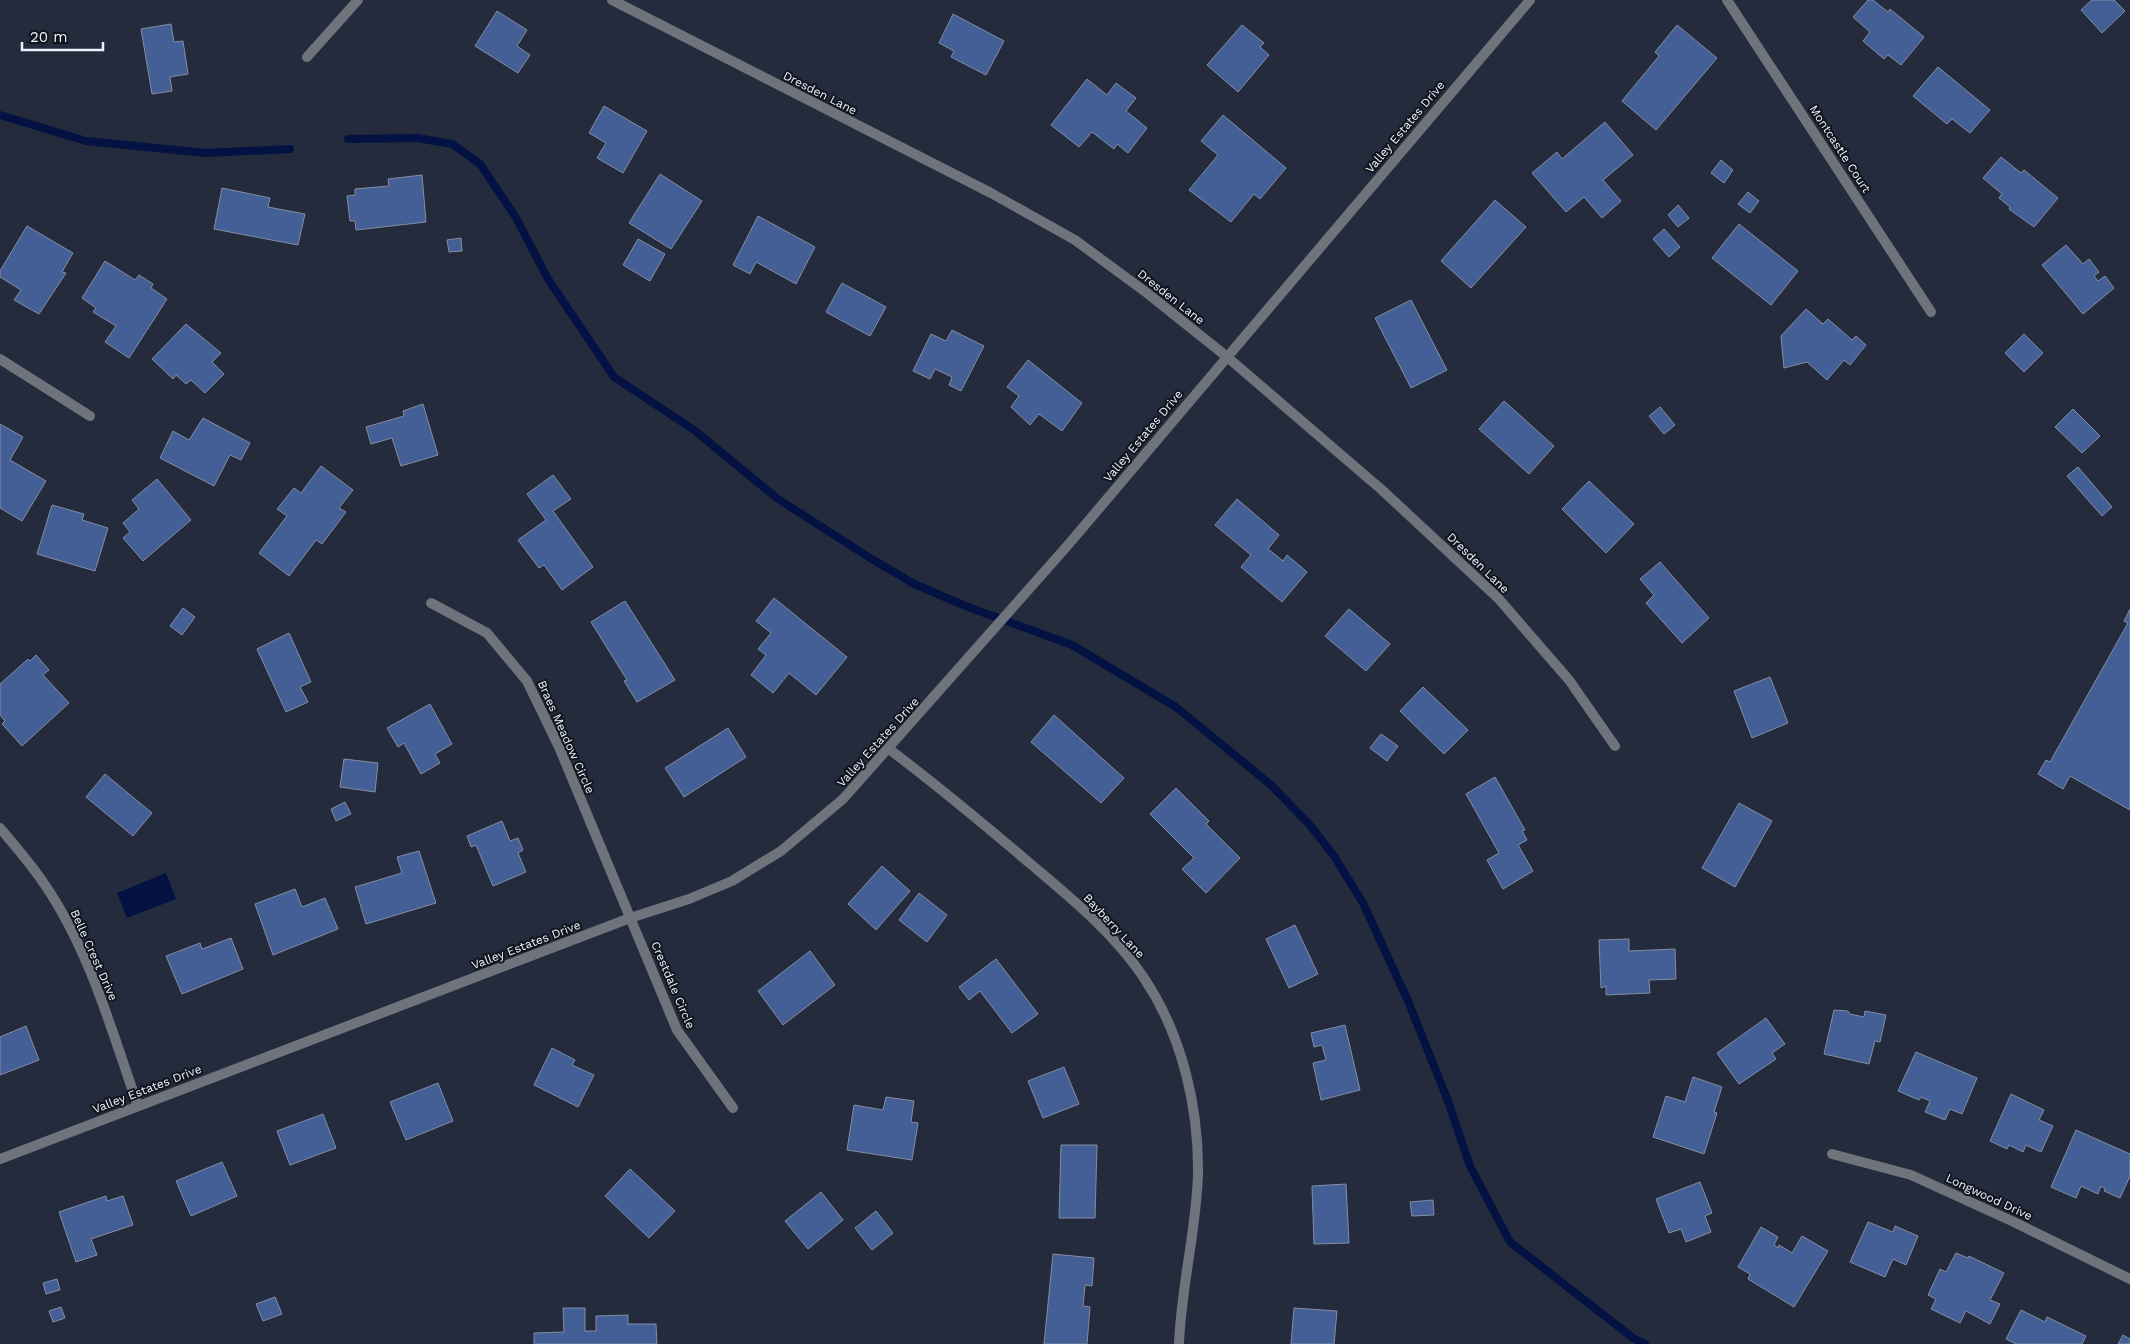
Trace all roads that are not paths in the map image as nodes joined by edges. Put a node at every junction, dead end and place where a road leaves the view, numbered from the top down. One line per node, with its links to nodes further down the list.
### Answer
1 (358, 0): 5 (street)
2 (612, 0): 7 (street, Dresden Lane)
3 (1530, 0): 7 (street, Valley Estates Drive)
4 (1727, 0): 6 (street, Montcastle Court)
5 (307, 57)
6 (1931, 312)
7 (1226, 356): 11 (street, Dresden Lane); 12 (street, Valley Estates Drive)
8 (0, 359): 9 (street)
9 (90, 416)
10 (432, 603): 14 (street, Braes Meadow Circle)
11 (1615, 746)
12 (889, 749): 14 (street, Valley Estates Drive); 20 (street, Bayberry Lane)
13 (0, 828): 15 (street, Belle Crest Drive)
14 (630, 918): 15 (street, Valley Estates Drive); 16 (street, Crestdale Circle)
15 (138, 1106): 18 (street, Valley Estates Drive)
16 (733, 1108)
17 (1832, 1154): 19 (street, Longwood Drive)
18 (0, 1159)
19 (2130, 1279)
20 (1178, 1344)

